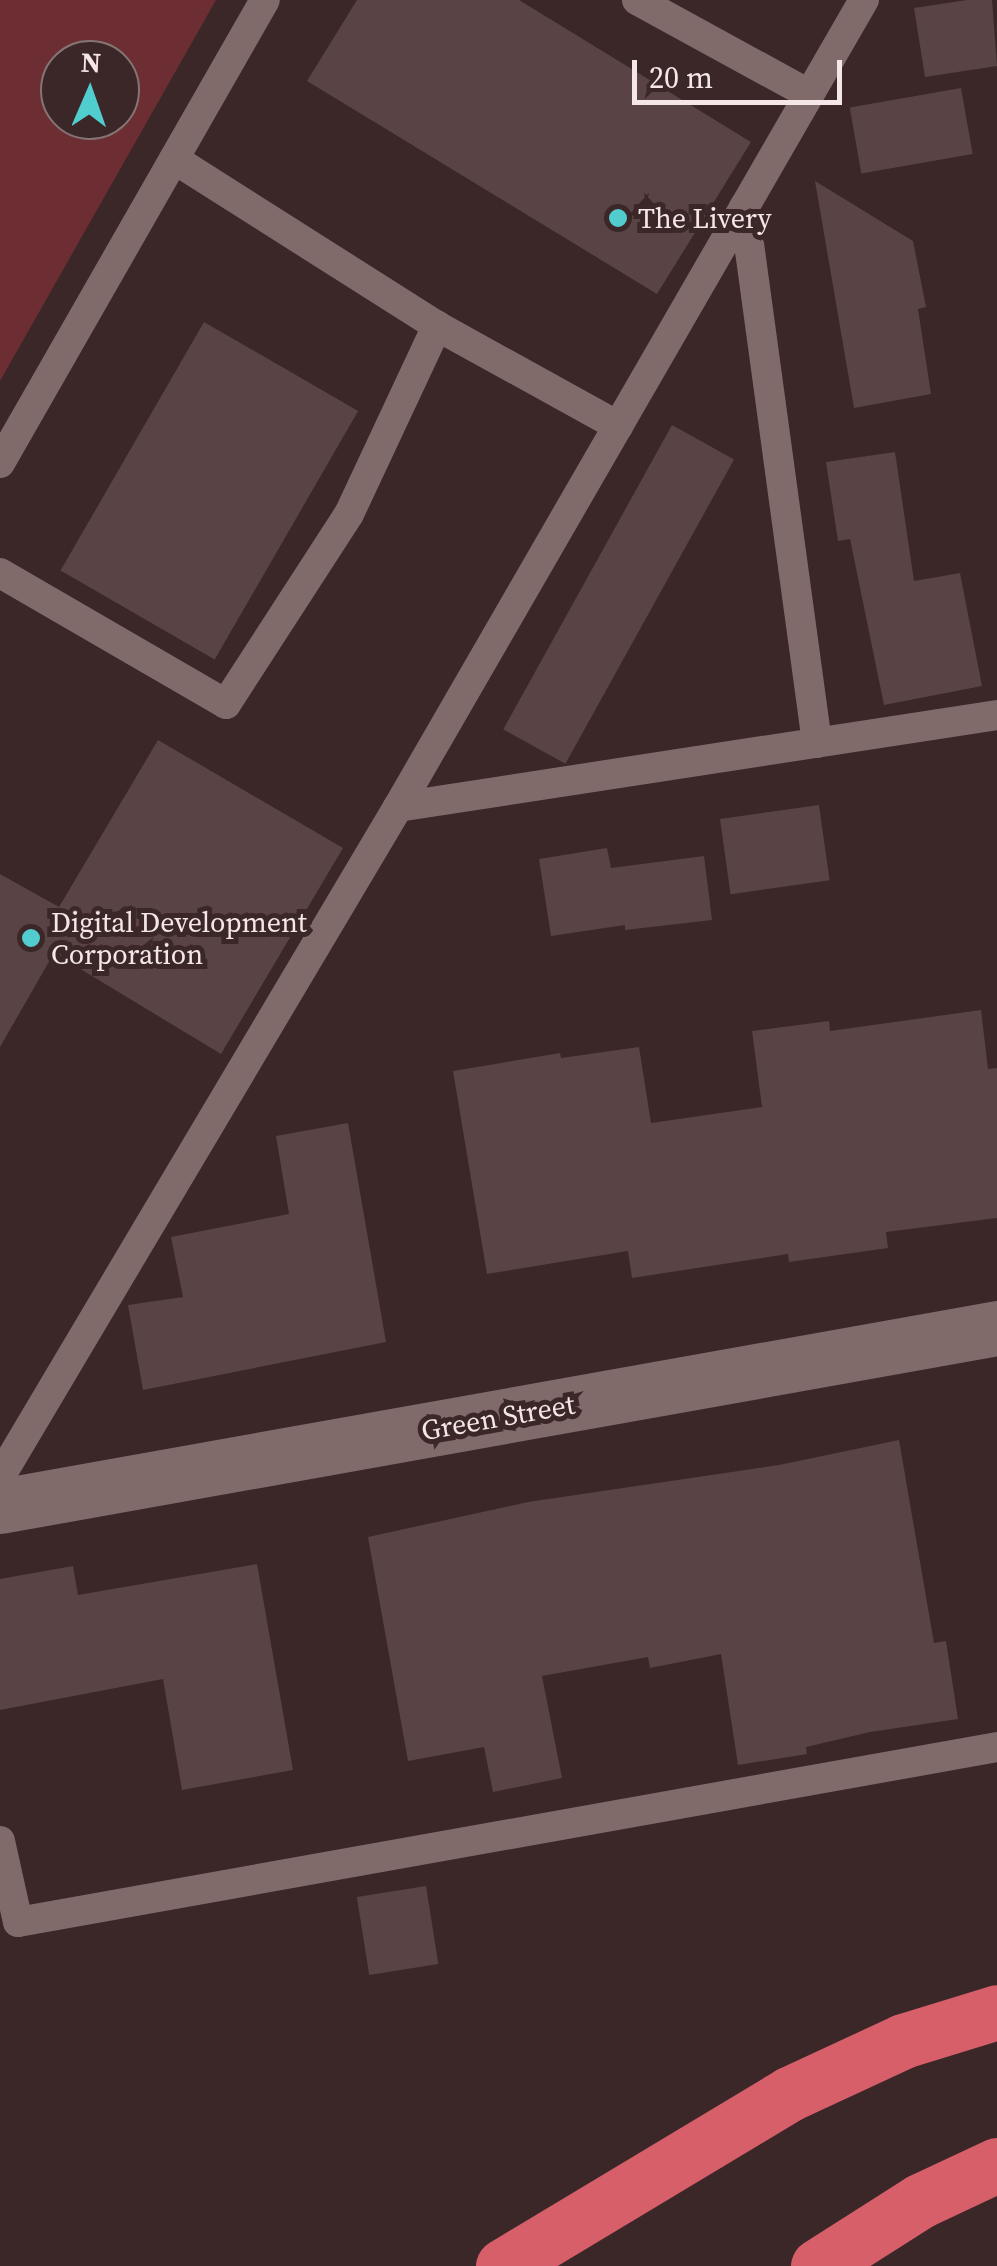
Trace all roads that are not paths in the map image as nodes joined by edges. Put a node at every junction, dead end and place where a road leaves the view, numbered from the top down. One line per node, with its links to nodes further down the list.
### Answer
1 (266, 0): 5 (lane)
2 (636, 0): 4 (lane)
3 (864, 0): 4 (lane)
4 (809, 94): 6 (lane)
5 (174, 159): 7 (lane); 9 (lane)
6 (744, 207): 8 (lane); 12 (lane)
7 (437, 326): 8 (lane); 10 (lane)
8 (618, 426): 13 (lane)
9 (0, 463)
10 (0, 573)
11 (997, 715): 12 (lane)
12 (817, 743): 13 (lane)
13 (398, 807): 15 (lane)
14 (997, 1328): 16 (street, Green Street)
15 (0, 1477)
16 (0, 1506)
17 (997, 1747): 18 (lane)
18 (0, 1841)
19 (997, 2012): 21 (highway)
20 (997, 2166): 22 (highway)
21 (504, 2266)
22 (818, 2266)

